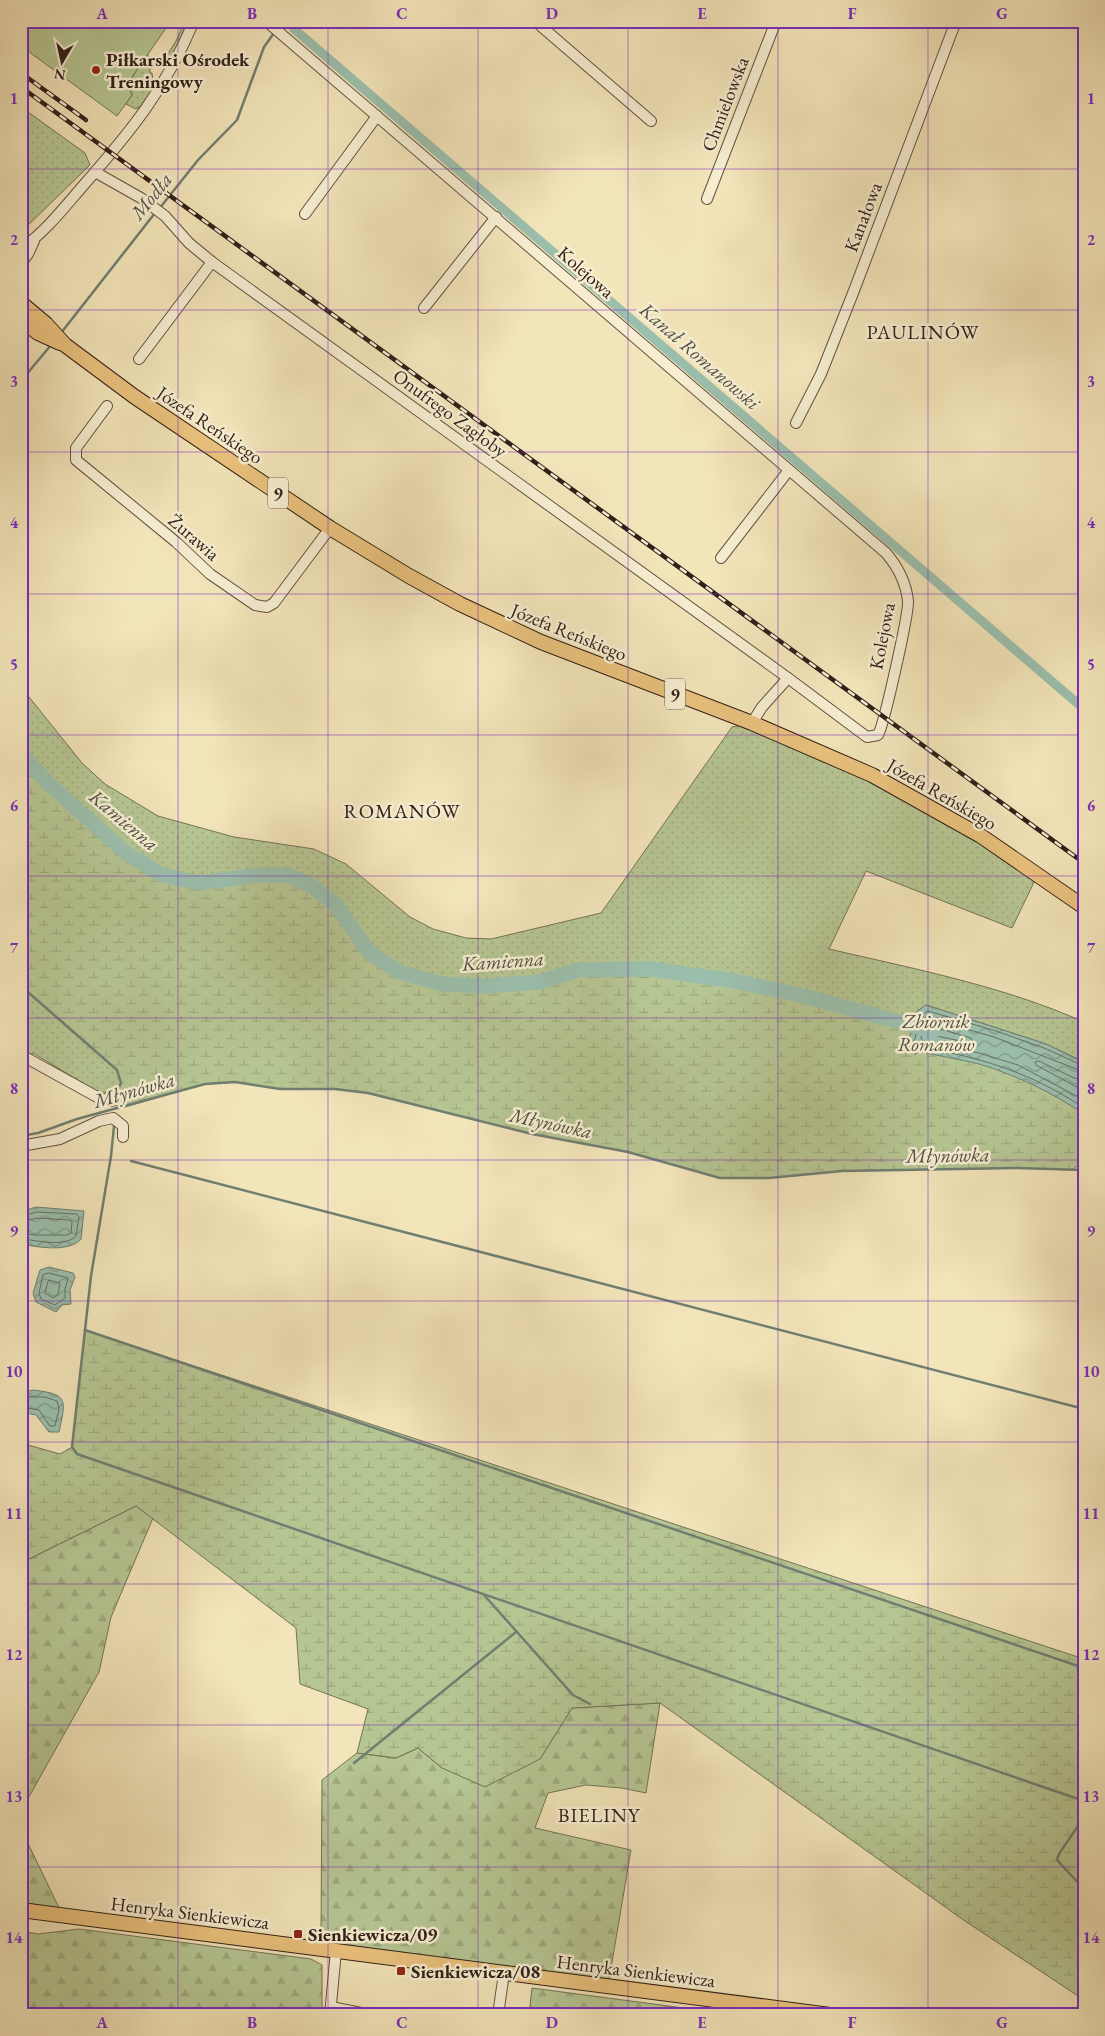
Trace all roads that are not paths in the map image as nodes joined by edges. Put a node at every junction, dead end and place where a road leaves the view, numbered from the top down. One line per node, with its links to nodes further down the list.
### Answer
1 (194, 21): 8 (street)
2 (535, 21): 7 (street)
3 (776, 21): 9 (street, Chmielowska)
4 (956, 21): 22 (street, Kanałowa)
5 (268, 23): 6 (street, Kolejowa)
6 (377, 116): 10 (street); 11 (street, Kolejowa)
7 (651, 121)
8 (96, 172): 12 (street); 14 (street, Onufrego Zagłoby)
9 (707, 199)
10 (306, 214)
11 (496, 218): 17 (street); 23 (street, Kolejowa)
12 (34, 241): 13 (street); 15 (street)
13 (21, 249)
14 (212, 262): 20 (street); 26 (street, Onufrego Zagłoby)
15 (21, 263)
16 (21, 303): 19 (main road, Józefa Reńskiego / 9)
17 (424, 308)
18 (21, 320): 19 (main road, Józefa Reńskiego / 9)
19 (42, 328): 24 (main road, Józefa Reńskiego / 9)
20 (139, 359)
21 (107, 406): 24 (street, Żurawia)
22 (796, 423)
23 (790, 470): 25 (street); 28 (street, Kolejowa)
24 (330, 528): 27 (main road, Józefa Reńskiego / 9)
25 (721, 558)
26 (788, 678): 27 (street); 28 (street, Onufrego Zagłoby)
27 (752, 723): 29 (main road, Józefa Reńskiego / 9)
28 (874, 736)
29 (1084, 907)
30 (21, 1055): 31 (street)
31 (112, 1101)
32 (123, 1137): 33 (street)
33 (21, 1146)
34 (21, 1910): 35 (main road, Henryka Sienkiewicza)
35 (336, 1951): 36 (main road, Henryka Sienkiewicza); 37 (street)
36 (504, 1973): 39 (street); 40 (main road, Henryka Sienkiewicza)
37 (331, 2011): 38 (street)
38 (371, 2015)
39 (498, 2015)
40 (830, 2015)

